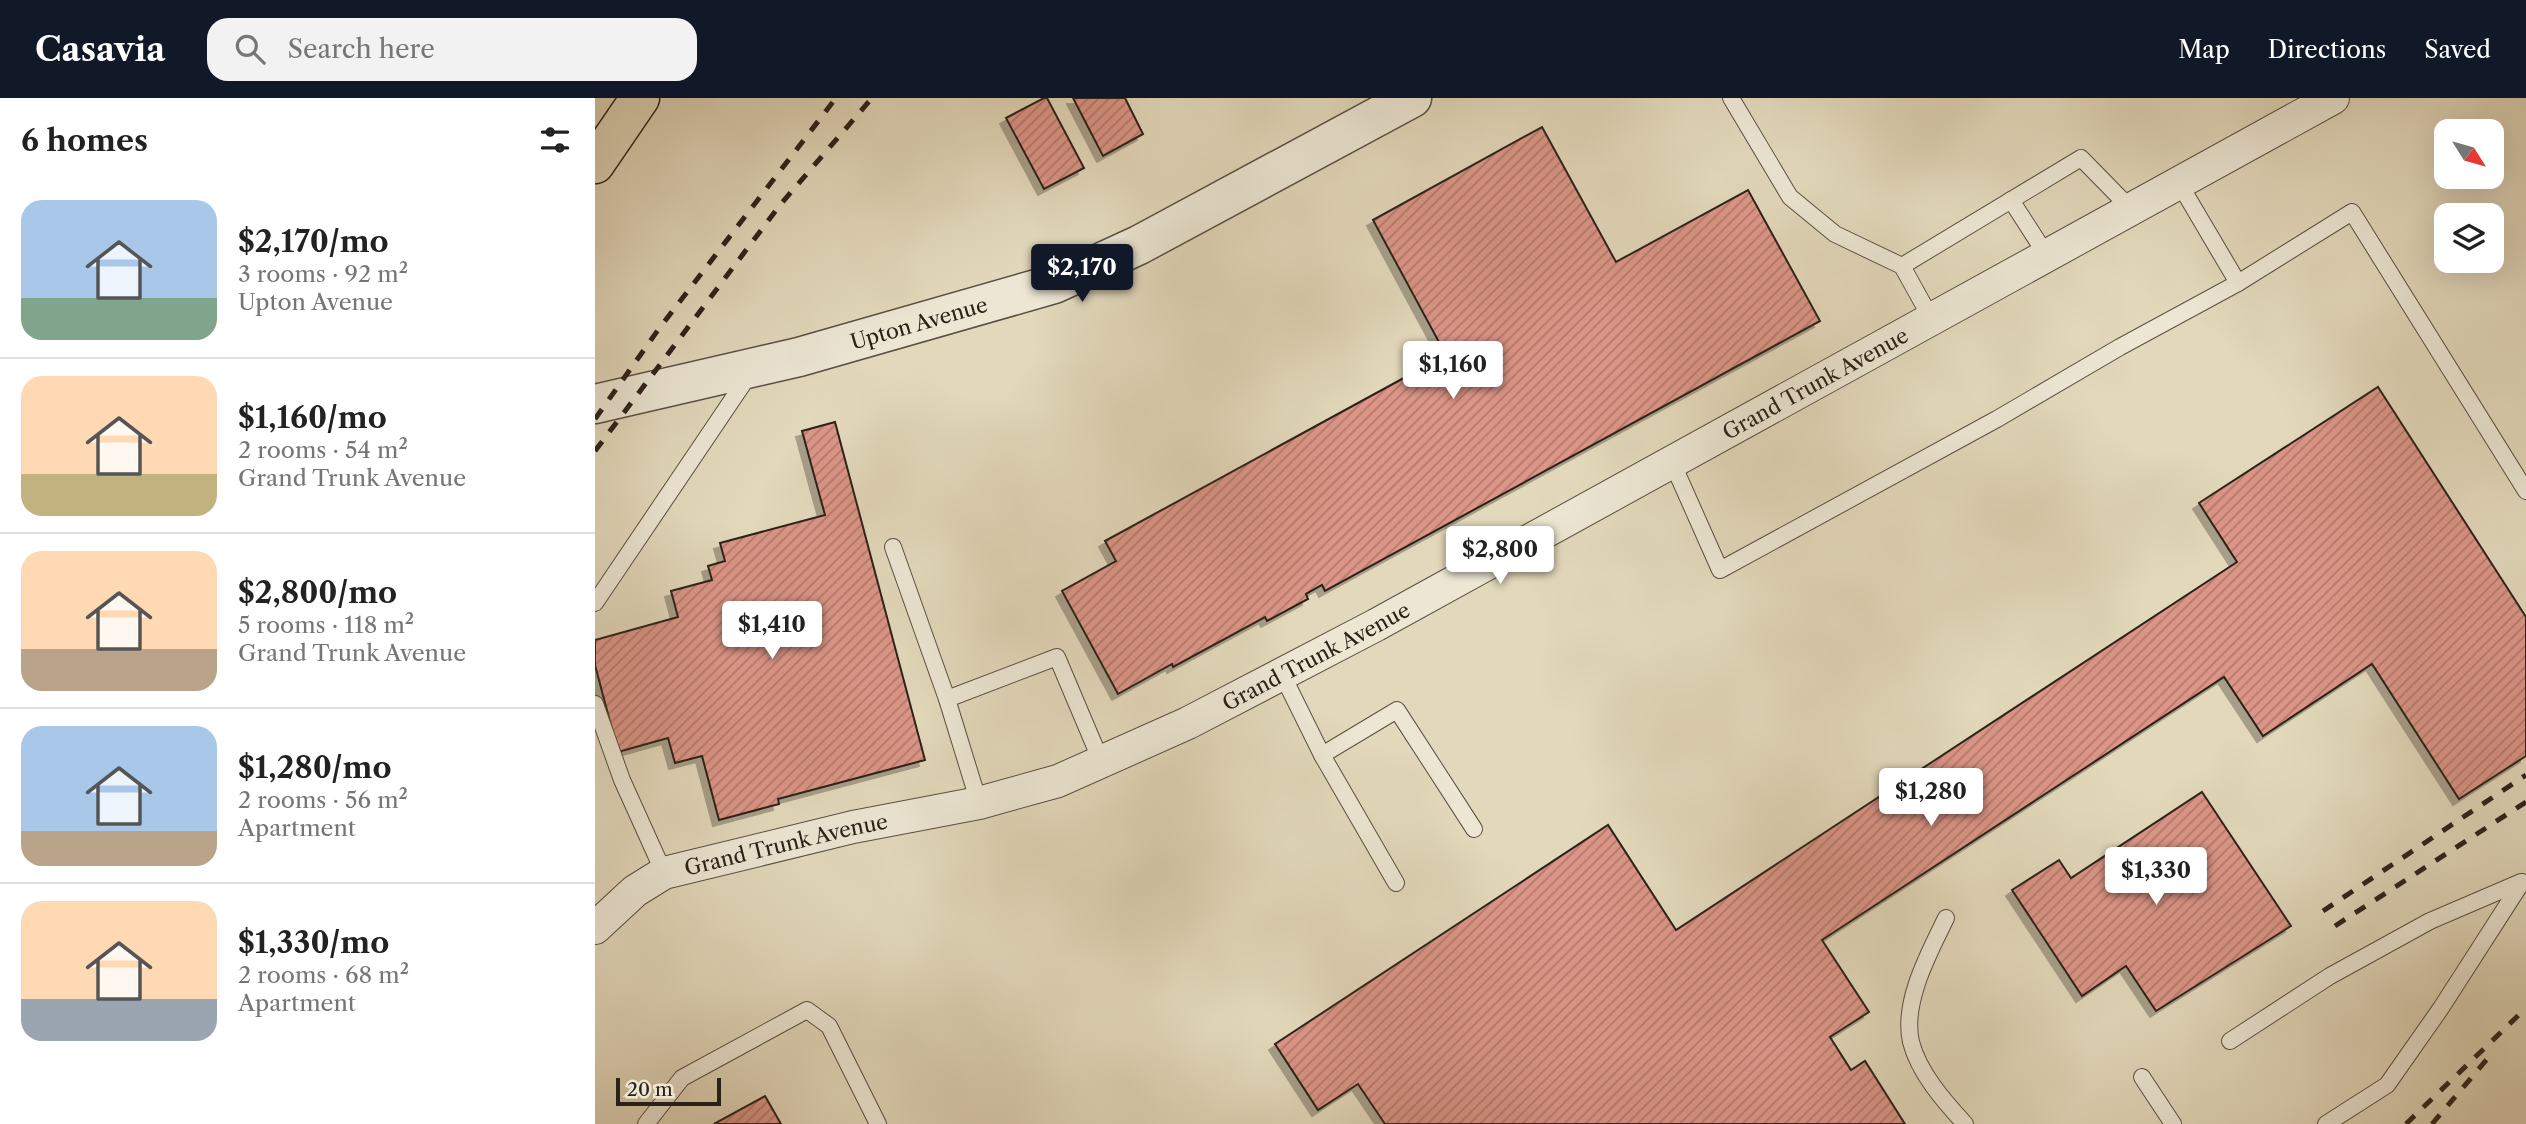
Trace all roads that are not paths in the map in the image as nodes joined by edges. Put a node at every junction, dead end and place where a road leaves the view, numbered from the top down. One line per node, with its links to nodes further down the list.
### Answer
1 (639, 98): 5 (main road)
2 (1412, 98): 13 (street, Upton Avenue)
3 (1731, 98): 10 (lane)
4 (2333, 98): 6 (street, Grand Trunk Avenue)
5 (595, 164)
6 (2179, 183): 8 (street, Grand Trunk Avenue); 11 (lane)
7 (2011, 200): 8 (lane); 9 (lane); 10 (lane)
8 (2131, 209): 9 (street, Grand Trunk Avenue)
9 (2047, 256): 12 (street, Grand Trunk Avenue)
10 (1902, 266): 12 (lane)
11 (2238, 283): 15 (lane); 16 (lane)
12 (1932, 320): 15 (street, Grand Trunk Avenue)
13 (754, 368): 14 (street, Upton Avenue); 18 (lane)
14 (595, 404)
15 (1672, 462): 19 (street, Grand Trunk Avenue)
16 (2526, 491)
17 (893, 547): 20 (lane)
18 (595, 603)
19 (1282, 674): 22 (lane); 23 (street, Grand Trunk Avenue)
20 (947, 699): 23 (lane); 24 (lane)
21 (595, 704): 26 (lane)
22 (1322, 755): 25 (lane); 28 (lane)
23 (1101, 761): 24 (street, Grand Trunk Avenue)
24 (979, 803): 26 (street, Grand Trunk Avenue)
25 (1474, 830)
26 (664, 873): 30 (street, Grand Trunk Avenue)
27 (2523, 880): 31 (lane); 37 (lane)
28 (1396, 883)
29 (1946, 918): 35 (lane)
30 (595, 928)
31 (2230, 1041)
32 (2142, 1077): 36 (lane)
33 (646, 1124): 34 (lane)
34 (878, 1124)
35 (1965, 1124)
36 (2173, 1124)
37 (2326, 1124)

